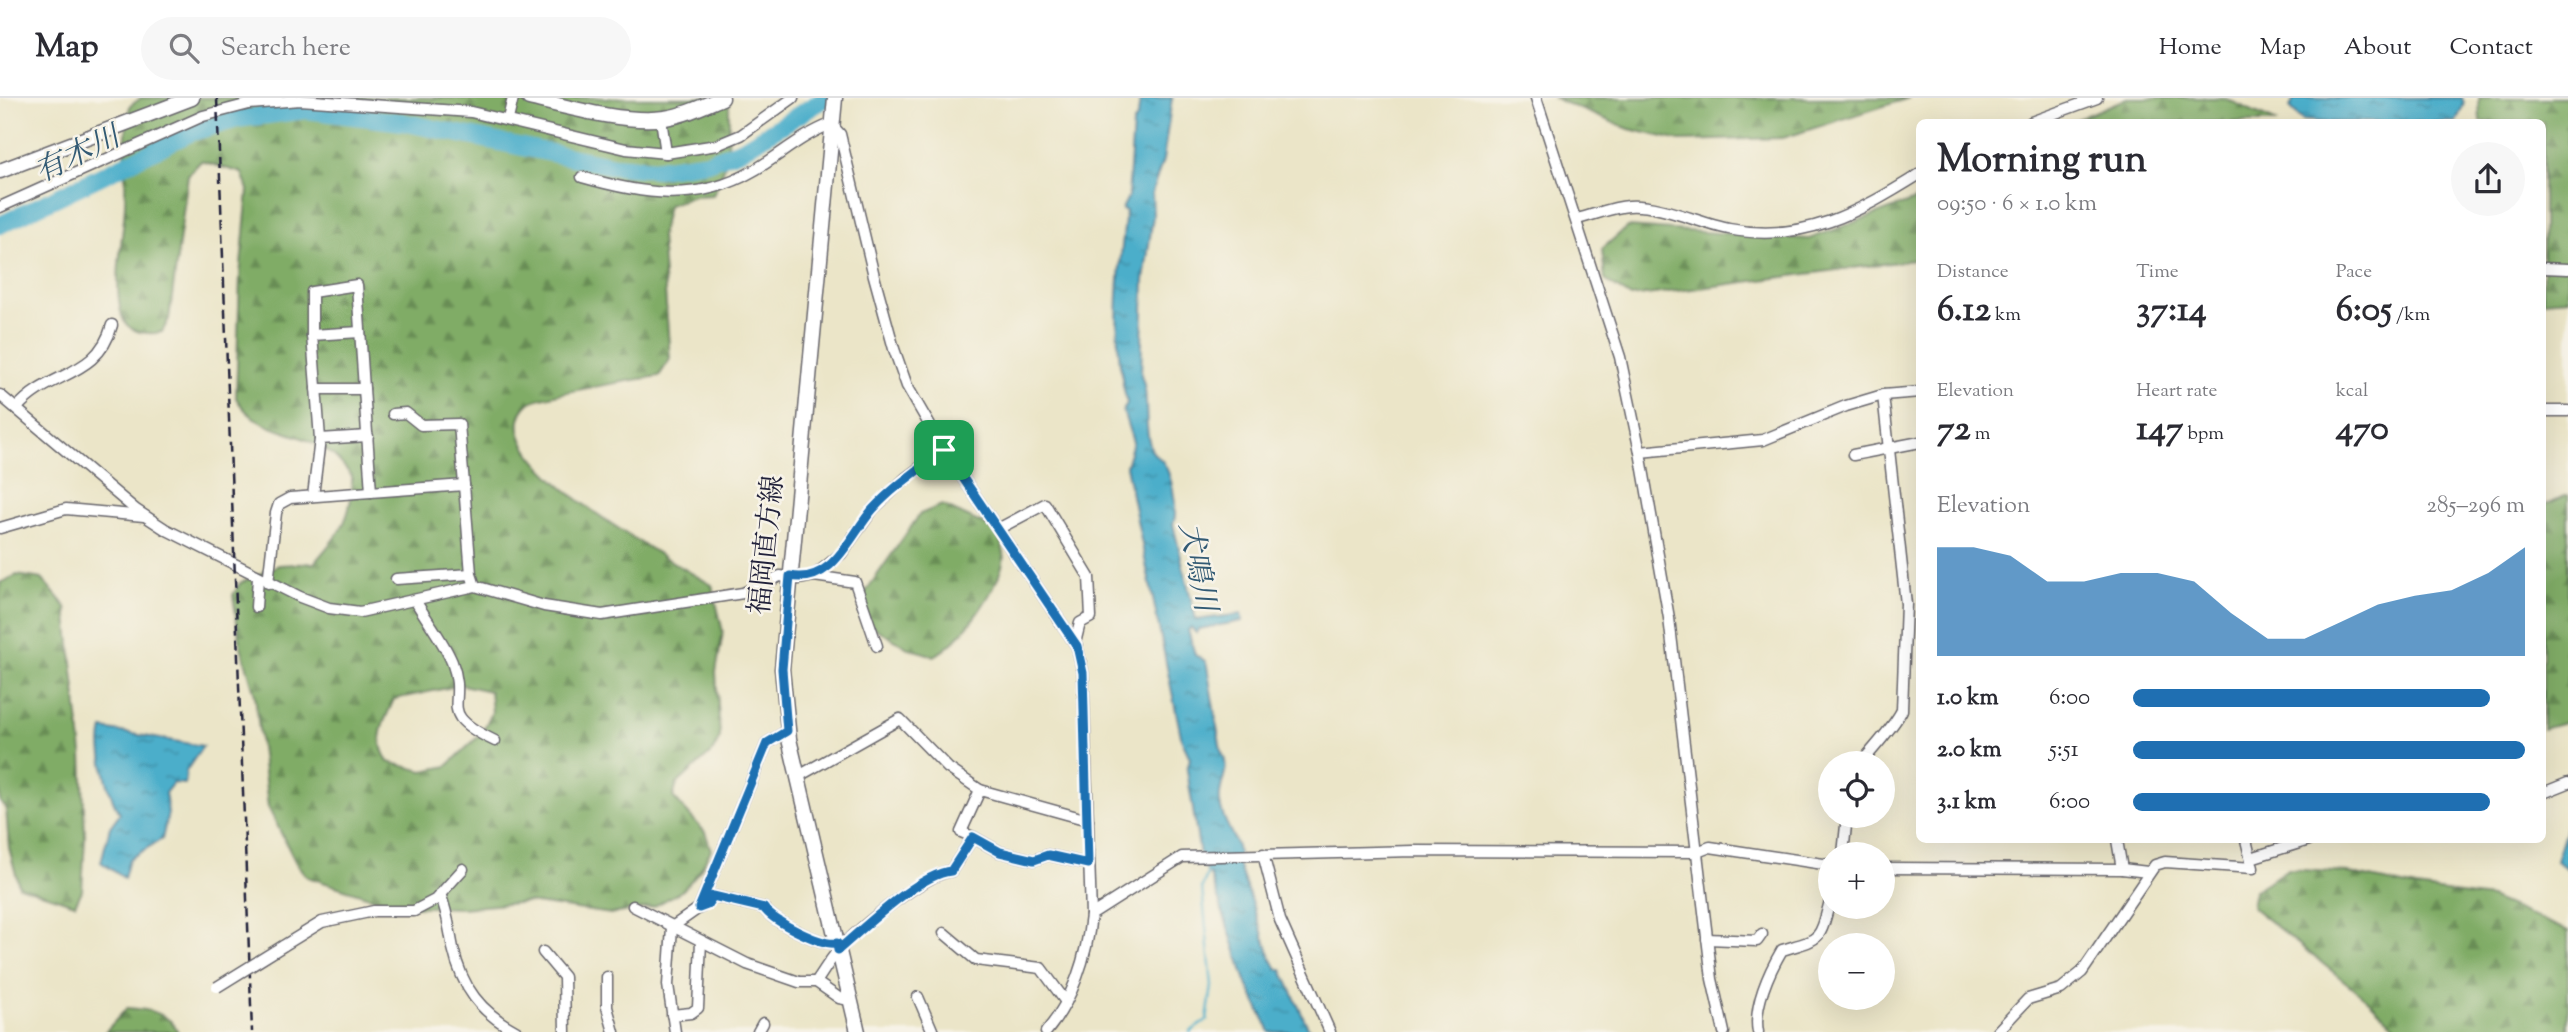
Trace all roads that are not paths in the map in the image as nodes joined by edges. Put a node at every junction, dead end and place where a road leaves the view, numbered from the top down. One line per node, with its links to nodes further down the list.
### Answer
1 (192, 98): 14 (main road)
2 (513, 98): 9 (street)
3 (529, 98): 10 (main road)
4 (722, 98): 10 (main road)
5 (793, 98): 13 (street)
6 (835, 98): 11 (main road, 福岡直方線)
7 (1536, 98): 18 (street)
8 (2097, 98): 12 (street)
9 (508, 119): 13 (street); 17 (street)
10 (662, 119): 13 (street)
11 (832, 119): 16 (street); 37 (street); 46 (main road, 福岡直方線)
12 (2039, 119)
13 (666, 153)
14 (0, 171)
15 (1916, 176): 18 (street)
16 (582, 177)
17 (0, 207)
18 (1577, 219): 38 (street)
19 (2546, 268): 20 (street)
20 (2568, 269)
21 (112, 325): 29 (street)
22 (360, 332): 23 (street); 23 (street); 25 (street)
23 (312, 335): 24 (street)
24 (316, 389): 25 (street); 34 (street)
25 (364, 389): 33 (street)
26 (1916, 392): 28 (street)
27 (0, 395): 29 (street)
28 (1882, 395): 36 (street); 38 (street)
29 (17, 408): 43 (street)
30 (2546, 411): 31 (street)
31 (2568, 411)
32 (394, 414): 40 (street)
33 (368, 436): 34 (street); 41 (street)
34 (320, 439): 42 (street)
35 (1916, 443): 36 (street)
36 (1890, 448): 39 (street); 57 (street)
37 (944, 450): 45 (street); 47 (street)
38 (1640, 452): 67 (street)
39 (1853, 455)
40 (464, 485): 41 (street); 49 (street)
41 (371, 492): 42 (street)
42 (313, 496): 50 (street)
43 (145, 516): 44 (street); 50 (street)
44 (0, 528)
45 (998, 529): 53 (street); 53 (street)
46 (790, 576): 47 (street); 49 (street); 55 (main road, 福岡直方線)
47 (814, 576): 54 (street)
48 (396, 579): 49 (street)
49 (473, 580): 51 (street)
50 (263, 581): 51 (street); 52 (street)
51 (415, 600): 56 (street)
52 (256, 607)
53 (1075, 643): 62 (street)
54 (877, 646)
55 (787, 731): 58 (main road, 福岡直方線); 78 (street)
56 (495, 741)
57 (1870, 751)
58 (797, 777): 60 (street); 86 (main road, 福岡直方線)
59 (2568, 783): 61 (street)
60 (980, 790): 62 (street); 63 (street)
61 (2546, 792)
62 (1088, 820): 71 (street)
63 (973, 837): 71 (street); 86 (street)
64 (2118, 843): 74 (street)
65 (2247, 843): 69 (street)
66 (2299, 843): 69 (street)
67 (1697, 852): 68 (street); 70 (street); 84 (street)
68 (1263, 854): 79 (street); 102 (street)
69 (2251, 858): 75 (street)
70 (1818, 863)
71 (1088, 864): 79 (street)
72 (1895, 868): 74 (street)
73 (463, 869): 76 (street)
74 (2122, 869): 75 (street)
75 (2147, 872): 105 (street)
76 (440, 894): 90 (street, bridge); 95 (street)
77 (634, 906): 81 (street)
78 (699, 908): 81 (street); 86 (street)
79 (1091, 915): 93 (street)
80 (1826, 919): 104 (street)
81 (672, 926): 85 (street); 94 (street)
82 (944, 933): 93 (street)
83 (1762, 934): 84 (street)
84 (1707, 939): 103 (street)
85 (701, 941): 89 (street); 94 (street)
86 (838, 947): 89 (street); 92 (main road, 福岡直方線)
87 (543, 952): 96 (street)
88 (607, 977): 97 (street)
89 (817, 982): 92 (street)
90 (216, 987)
91 (918, 997): 100 (street)
92 (850, 1000): 99 (main road, 福岡直方線)
93 (1066, 1002): 101 (street)
94 (672, 1015): 98 (street)
95 (517, 1032)
96 (565, 1032)
97 (614, 1032)
98 (675, 1032)
99 (858, 1032)
100 (933, 1032)
101 (1046, 1032)
102 (1330, 1032)
103 (1724, 1032)
104 (1758, 1032)
105 (1997, 1032)

